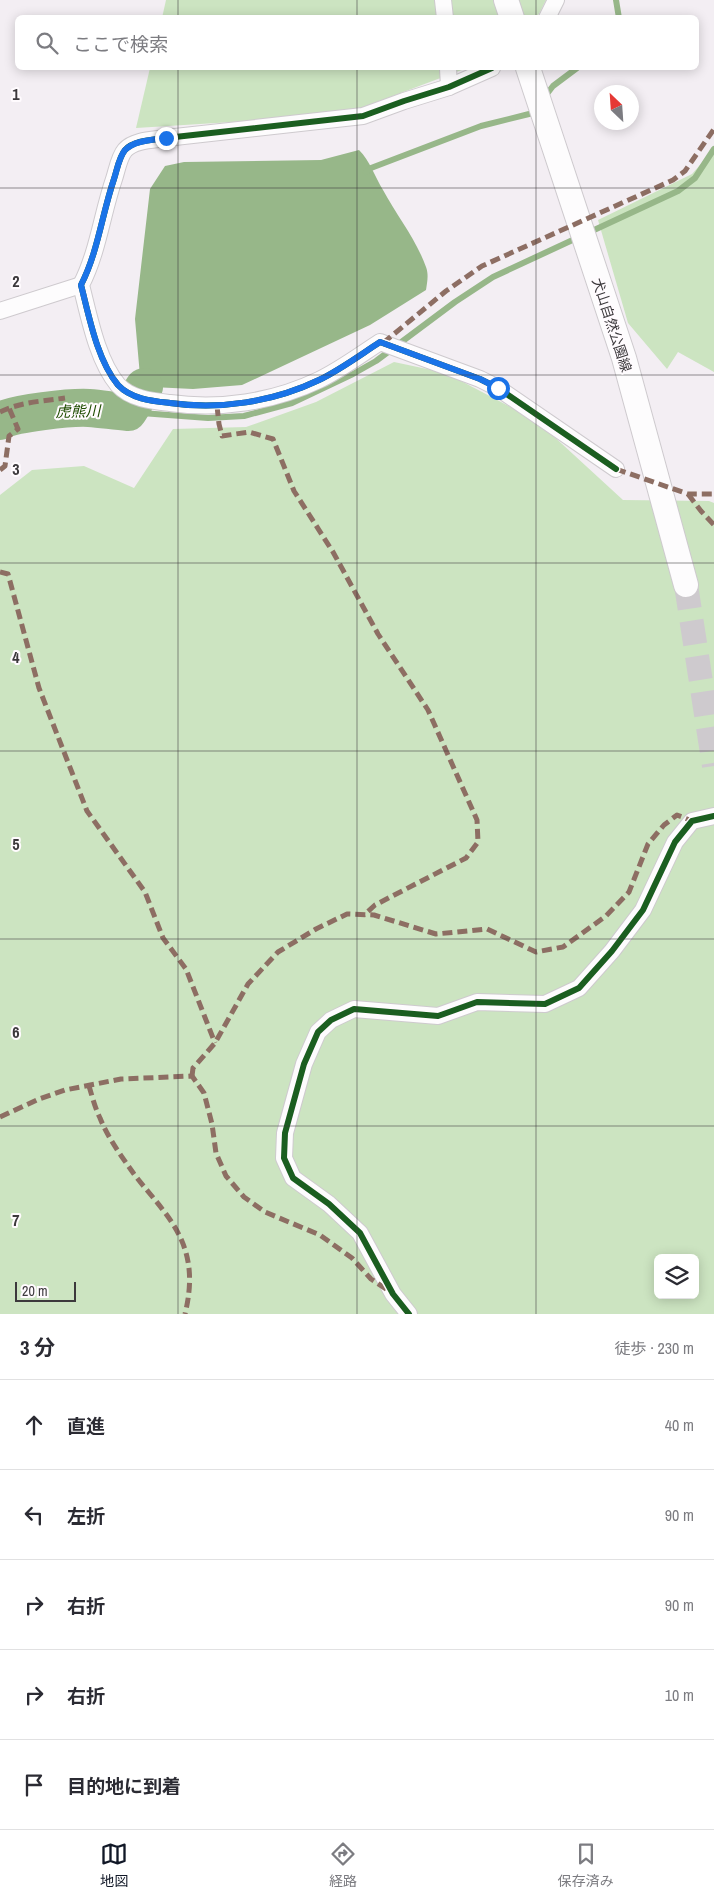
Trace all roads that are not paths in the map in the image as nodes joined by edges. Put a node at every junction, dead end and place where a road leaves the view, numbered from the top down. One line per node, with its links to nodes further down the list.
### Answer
1 (443, 0): 4 (street)
2 (506, 0): 5 (main road)
3 (556, 0): 6 (street)
4 (445, 15)
5 (511, 15)
6 (548, 15)
7 (448, 70): 10 (street)
8 (487, 70): 10 (street)
9 (529, 70): 14 (main road, 犬山自然公園線)
10 (449, 87): 11 (street)
11 (81, 285): 12 (street); 13 (street)
12 (0, 311)
13 (616, 470)
14 (686, 585)
15 (714, 816): 16 (street)
16 (409, 1314)

